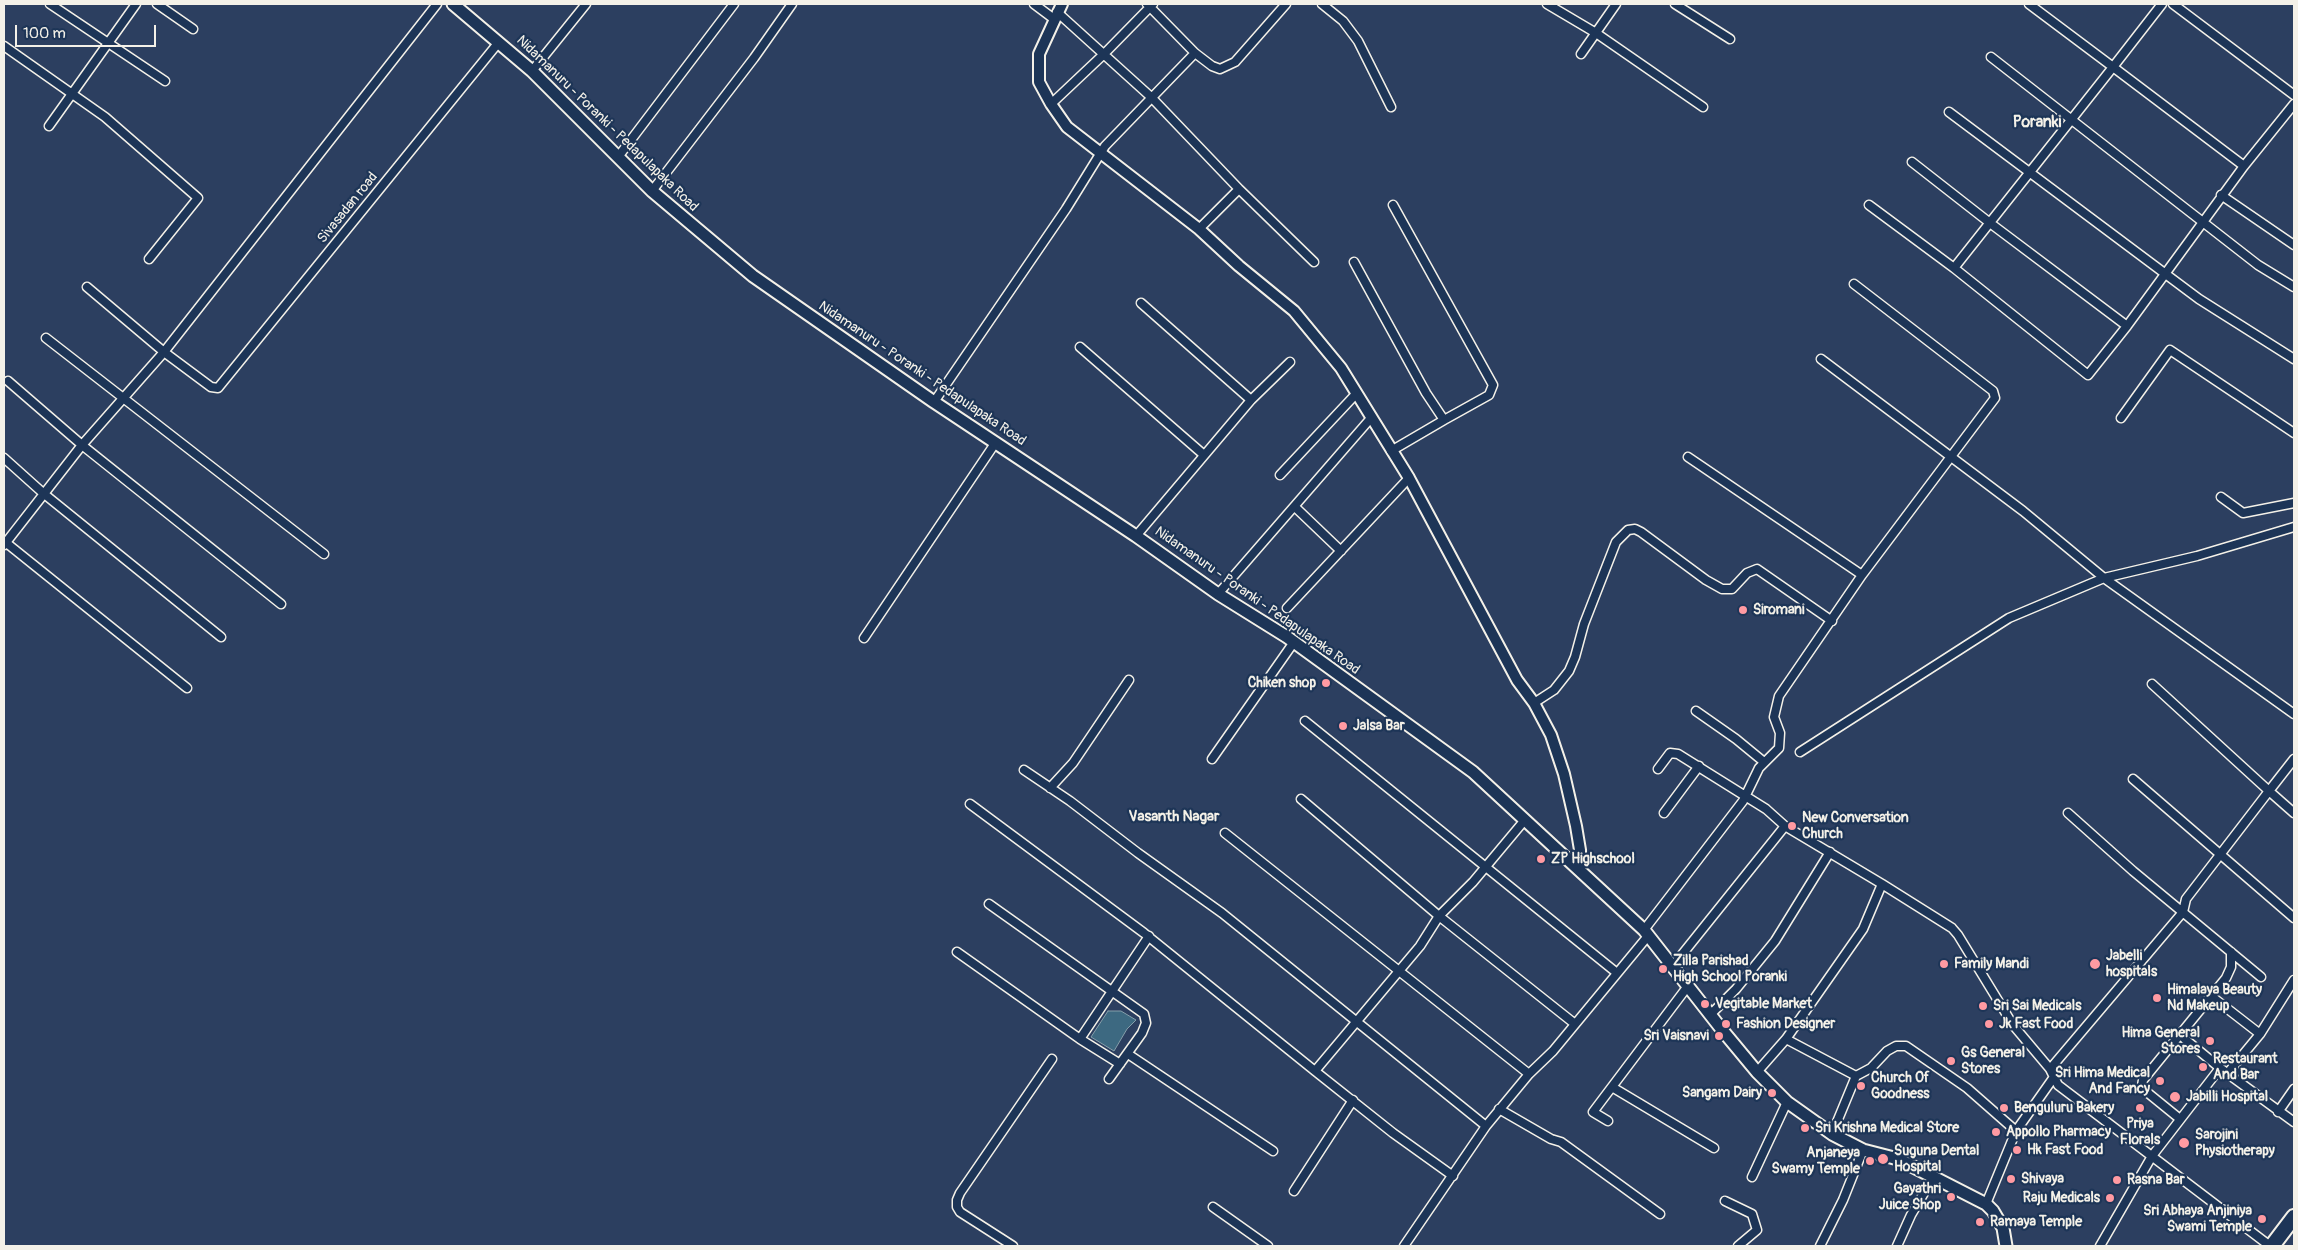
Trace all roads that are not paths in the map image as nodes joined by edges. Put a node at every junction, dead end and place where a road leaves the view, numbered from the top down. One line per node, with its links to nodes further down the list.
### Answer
1 (50, 4): 24 (street)
2 (136, 4): 24 (street)
3 (157, 4): 20 (street)
4 (437, 4): 69 (street)
5 (453, 4): 23 (main road, Nidamanuru - Poranki - Pedapulapaka Road)
6 (586, 4): 31 (street)
7 (734, 4): 44 (street)
8 (792, 4): 49 (street)
9 (1034, 4): 19 (street)
10 (1286, 4): 26 (street)
11 (1322, 4): 38 (street)
12 (1547, 4): 21 (street)
13 (1616, 4): 21 (street)
14 (1675, 4): 22 (street)
15 (2029, 4): 30 (street)
16 (2162, 4): 30 (street)
17 (2173, 4): 34 (street)
18 (1150, 5): 26 (street); 27 (street)
19 (1058, 11): 27 (street); 36 (street)
20 (193, 29)
21 (1596, 32): 28 (street); 39 (street)
22 (1730, 38)
23 (499, 42): 31 (main road, Nidamanuru - Poranki - Pedapulapaka Road); 69 (street, Sivasadan road)
24 (107, 44): 32 (street); 33 (street)
25 (4, 46): 33 (street)
26 (1195, 53): 35 (street)
27 (1104, 54): 35 (street); 36 (street)
28 (1581, 54)
29 (1992, 57): 41 (street)
30 (2113, 67): 41 (street); 46 (street)
31 (532, 72): 44 (main road, Nidamanuru - Poranki - Pedapulapaka Road)
32 (165, 81)
33 (72, 94): 42 (street); 57 (street)
34 (2294, 95)
35 (1151, 97): 43 (street); 48 (street)
36 (1051, 104): 43 (street)
37 (2294, 104): 46 (street)
38 (1391, 108)
39 (1703, 108)
40 (1949, 112): 47 (street)
41 (2072, 120): 47 (street); 53 (street)
42 (49, 126)
43 (1100, 154): 55 (street); 77 (street)
44 (618, 157): 49 (main road, Nidamanuru - Poranki - Pedapulapaka Road)
45 (1912, 162): 54 (street)
46 (2244, 166): 50 (street)
47 (2030, 171): 54 (street); 61 (street)
48 (1239, 189): 55 (street); 58 (street)
49 (652, 191): 77 (main road, Nidamanuru - Poranki - Pedapulapaka Road)
50 (2222, 195): 53 (street); 56 (street)
51 (1393, 205): 80 (street)
52 (1870, 205): 60 (street)
53 (2203, 220): 61 (street); 64 (street)
54 (1990, 223): 60 (street); 66 (street)
55 (1199, 229): 74 (street)
56 (2294, 245)
57 (150, 259)
58 (1314, 262)
59 (1354, 262): 80 (street)
60 (1954, 268): 66 (street)
61 (2164, 273): 66 (street); 71 (street)
62 (1854, 284): 87 (street)
63 (87, 287): 69 (street)
64 (2294, 288)
65 (1141, 303): 76 (street)
66 (2127, 326)
67 (46, 338): 75 (street)
68 (1080, 347): 85 (street)
69 (164, 352): 75 (street)
70 (1821, 359): 87 (street)
71 (2294, 359)
72 (1290, 362): 76 (street)
73 (8, 381): 83 (street)
74 (1356, 394): 78 (street); 89 (street)
75 (124, 399): 83 (street); 99 (street)
76 (1251, 400): 85 (street)
77 (934, 402): 82 (main road, Nidamanuru - Poranki - Pedapulapaka Road)
78 (1371, 418): 84 (street); 94 (street)
79 (2121, 418): 81 (street)
80 (1444, 420): 84 (street)
81 (2294, 433)
82 (996, 442): 96 (main road, Nidamanuru - Poranki - Pedapulapaka Road); 107 (street)
83 (82, 445): 91 (street); 103 (street)
84 (1391, 451): 90 (street)
85 (1204, 456): 96 (street)
86 (1688, 456): 100 (street)
87 (1951, 457): 100 (street); 101 (street)
88 (4, 458): 91 (street)
89 (1280, 475)
90 (1409, 478): 98 (street); 112 (street)
91 (43, 493): 97 (street); 106 (street)
92 (2221, 497): 93 (street)
93 (2294, 503)
94 (1295, 506): 98 (street); 102 (street)
95 (2294, 527): 101 (street)
96 (1136, 536): 102 (main road, Nidamanuru - Poranki - Pedapulapaka Road)
97 (4, 543): 111 (street)
98 (1341, 551): 104 (street)
99 (324, 554)
100 (1862, 576): 105 (street)
101 (2104, 578): 114 (street); 116 (street)
102 (1218, 594): 108 (main road, Nidamanuru - Poranki - Pedapulapaka Road)
103 (281, 604)
104 (1287, 608)
105 (1832, 621): 112 (street); 119 (street)
106 (221, 637)
107 (864, 638)
108 (1294, 642): 117 (street); 132 (main road, Nidamanuru - Poranki - Pedapulapaka Road)
109 (1129, 680): 124 (street)
110 (2152, 684): 125 (street)
111 (187, 688)
112 (1534, 703): 138 (street)
113 (1696, 711): 119 (street)
114 (2294, 714)
115 (1305, 721): 137 (street)
116 (1800, 752)
117 (1212, 759)
118 (2294, 759): 125 (street)
119 (1764, 762): 126 (street)
120 (1699, 766): 121 (street); 126 (street); 129 (street)
121 (1658, 769)
122 (1024, 770): 124 (street)
123 (2133, 779): 136 (street)
124 (1050, 788): 157 (street)
125 (2268, 791): 131 (street); 136 (street)
126 (1744, 796): 133 (street); 144 (street)
127 (1301, 799): 142 (street)
128 (970, 804): 145 (street)
129 (1664, 813)
130 (2068, 813): 141 (street)
131 (2294, 813)
132 (1524, 821): 137 (street); 138 (main road, Nidamanuru - Poranki - Pedapulapaka Road)
133 (1785, 826): 135 (street); 148 (street)
134 (1225, 833): 149 (street)
135 (1830, 852): 139 (street); 156 (street)
136 (2221, 854): 141 (street); 143 (street)
137 (1486, 867): 142 (street); 150 (street)
138 (1580, 870): 144 (main road, Nidamanuru - Poranki - Pedapulapaka Road)
139 (1882, 884): 162 (street); 167 (street)
140 (989, 904): 154 (street)
141 (2183, 912): 147 (street); 167 (street)
142 (1439, 916): 149 (street); 158 (street)
143 (2294, 918)
144 (1646, 933): 148 (main road, Nidamanuru - Poranki - Pedapulapaka Road); 150 (street)
145 (1149, 936): 154 (street); 168 (street)
146 (956, 952): 161 (street)
147 (2230, 952): 151 (street); 155 (street)
148 (1672, 967): 153 (main road, Nidamanuru - Poranki - Pedapulapaka Road)
149 (1399, 971): 157 (street); 170 (street)
150 (1617, 974): 158 (street)
151 (2261, 977)
152 (2294, 980): 159 (street)
153 (1688, 986): 156 (main road, Nidamanuru - Poranki - Pedapulapaka Road); 175 (street)
154 (1113, 991): 161 (street); 163 (street)
155 (2211, 996): 159 (street); 160 (street)
156 (1710, 1015): 169 (main road, Nidamanuru - Poranki - Pedapulapaka Road)
157 (1357, 1021): 168 (street); 184 (street)
158 (1575, 1024): 170 (street)
159 (2260, 1034): 171 (street)
160 (2180, 1035): 166 (street); 181 (street)
161 (1080, 1039): 165 (street)
162 (1786, 1039): 169 (street); 172 (street)
163 (1128, 1054): 165 (street); 189 (street)
164 (1052, 1059): 200 (street)
165 (1120, 1064): 174 (street)
166 (2220, 1068): 171 (street); 181 (street)
167 (2050, 1069): 173 (street)
168 (1315, 1071): 177 (street)
169 (1757, 1072): 178 (main road, Nidamanuru - Poranki - Pedapulapaka Road)
170 (1530, 1074): 179 (street)
171 (2228, 1074): 180 (street)
172 (1856, 1076): 185 (street); 186 (street)
173 (2054, 1077): 185 (street); 190 (street)
174 (1109, 1079)
175 (1612, 1087): 182 (street); 187 (street)
176 (2294, 1089): 180 (street)
177 (1353, 1100): 191 (street); 194 (street)
178 (1787, 1102): 186 (main road, Nidamanuru - Poranki - Pedapulapaka Road); 193 (street)
179 (1499, 1109): 184 (street); 198 (street)
180 (2278, 1112): 183 (street)
181 (2180, 1119): 190 (street)
182 (1608, 1121)
183 (2294, 1122)
184 (1486, 1126): 191 (street)
185 (2016, 1131): 196 (street)
186 (1832, 1134): 188 (main road, Nidamanuru - Poranki - Pedapulapaka Road)
187 (1714, 1148)
188 (1863, 1150): 192 (main road, Nidamanuru - Poranki - Pedapulapaka Road); 204 (street)
189 (1273, 1151)
190 (2152, 1156): 207 (street); 208 (street)
191 (1453, 1176): 202 (street)
192 (1934, 1176): 196 (main road, Nidamanuru - Poranki - Pedapulapaka Road); 205 (street)
193 (1752, 1177)
194 (1294, 1191)
195 (1726, 1201): 203 (street)
196 (1986, 1204): 206 (main road, Nidamanuru - Poranki - Pedapulapaka Road)
197 (1213, 1207): 201 (street)
198 (1660, 1214)
199 (2294, 1217): 208 (highway)
200 (1013, 1246)
201 (1268, 1246)
202 (1404, 1246)
203 (1738, 1246)
204 (1820, 1246)
205 (1897, 1246)
206 (2006, 1246)
207 (2100, 1246)
208 (2271, 1246)

